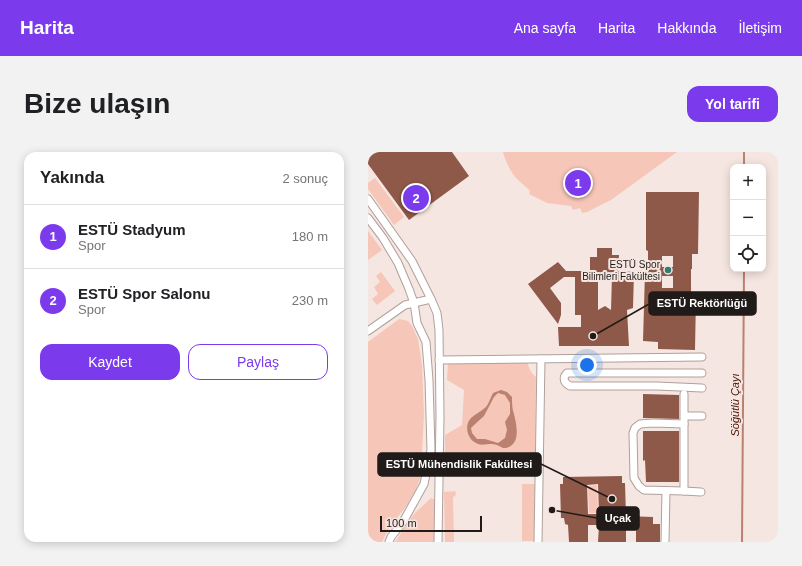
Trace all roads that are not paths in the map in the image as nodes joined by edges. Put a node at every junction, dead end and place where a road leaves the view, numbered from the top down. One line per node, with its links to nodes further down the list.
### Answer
1 (368, 199): 3 (street)
2 (368, 218): 4 (street)
3 (431, 299): 4 (street); 8 (street)
4 (414, 303): 5 (street); 19 (street)
5 (368, 331)
6 (702, 357): 7 (street)
7 (541, 359): 8 (street); 21 (street)
8 (439, 360): 20 (street)
9 (685, 373): 10 (street); 12 (street); 12 (street)
10 (702, 373)
11 (702, 388): 12 (street)
12 (685, 391): 13 (street)
13 (685, 416): 14 (street); 15 (street)
14 (702, 416)
15 (684, 424): 16 (street); 17 (street)
16 (666, 491): 17 (street); 22 (street)
17 (684, 491): 18 (street)
18 (701, 492)
19 (389, 542)
20 (438, 542)
21 (538, 542)
22 (665, 542)

